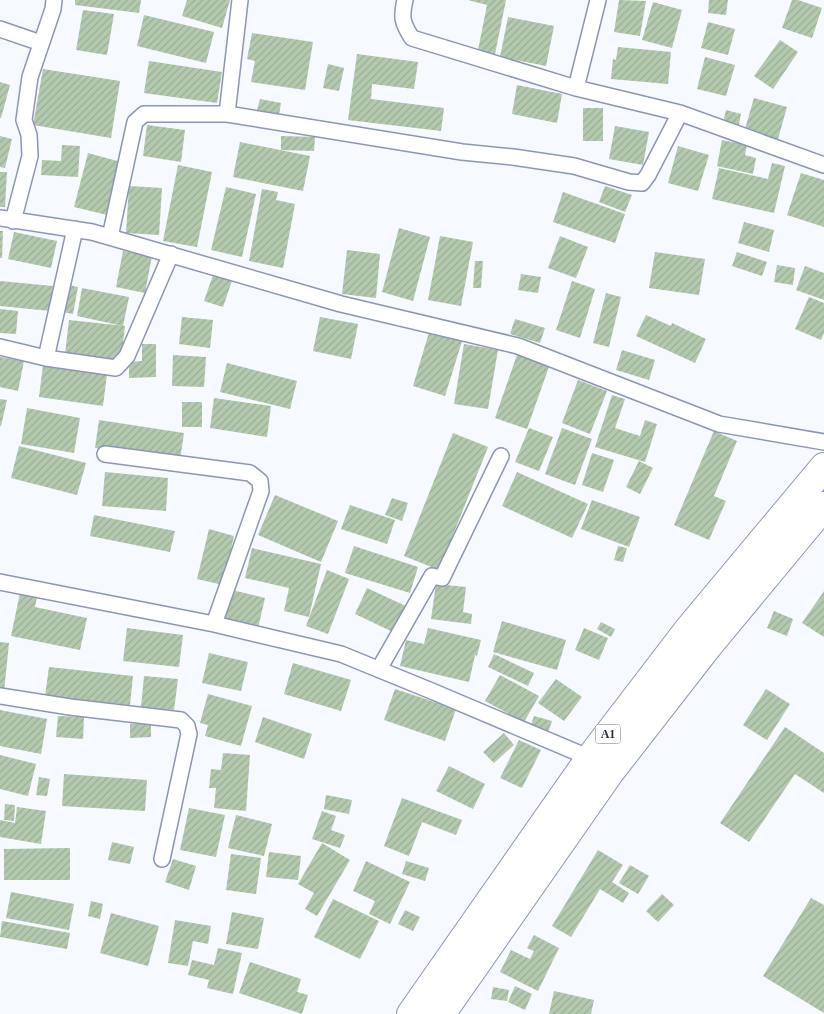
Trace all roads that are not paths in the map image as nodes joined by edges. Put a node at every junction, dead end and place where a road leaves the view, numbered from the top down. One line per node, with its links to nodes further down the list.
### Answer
1 (54, 0): 6 (street)
2 (240, 0): 9 (street)
3 (405, 0): 7 (street)
4 (598, 0): 7 (street)
5 (0, 29): 6 (street)
6 (41, 42): 11 (street)
7 (576, 88): 8 (street)
8 (680, 113): 9 (street); 10 (street)
9 (227, 114): 13 (street)
10 (824, 165)
11 (7, 219): 12 (street)
12 (75, 229): 13 (street); 16 (street)
13 (110, 237): 14 (street)
14 (171, 254): 16 (street); 17 (street)
15 (0, 346): 16 (street)
16 (46, 358)
17 (824, 442)
18 (105, 454): 23 (street)
19 (501, 456): 24 (street)
20 (824, 467): 26 (highway, A1)
21 (824, 506): 29 (highway, A1)
22 (0, 582): 23 (street)
23 (214, 624): 24 (street)
24 (379, 669): 26 (street)
25 (0, 696): 27 (street)
26 (590, 758): 28 (highway, A1)
27 (162, 859)
28 (411, 1014)
29 (441, 1014)

